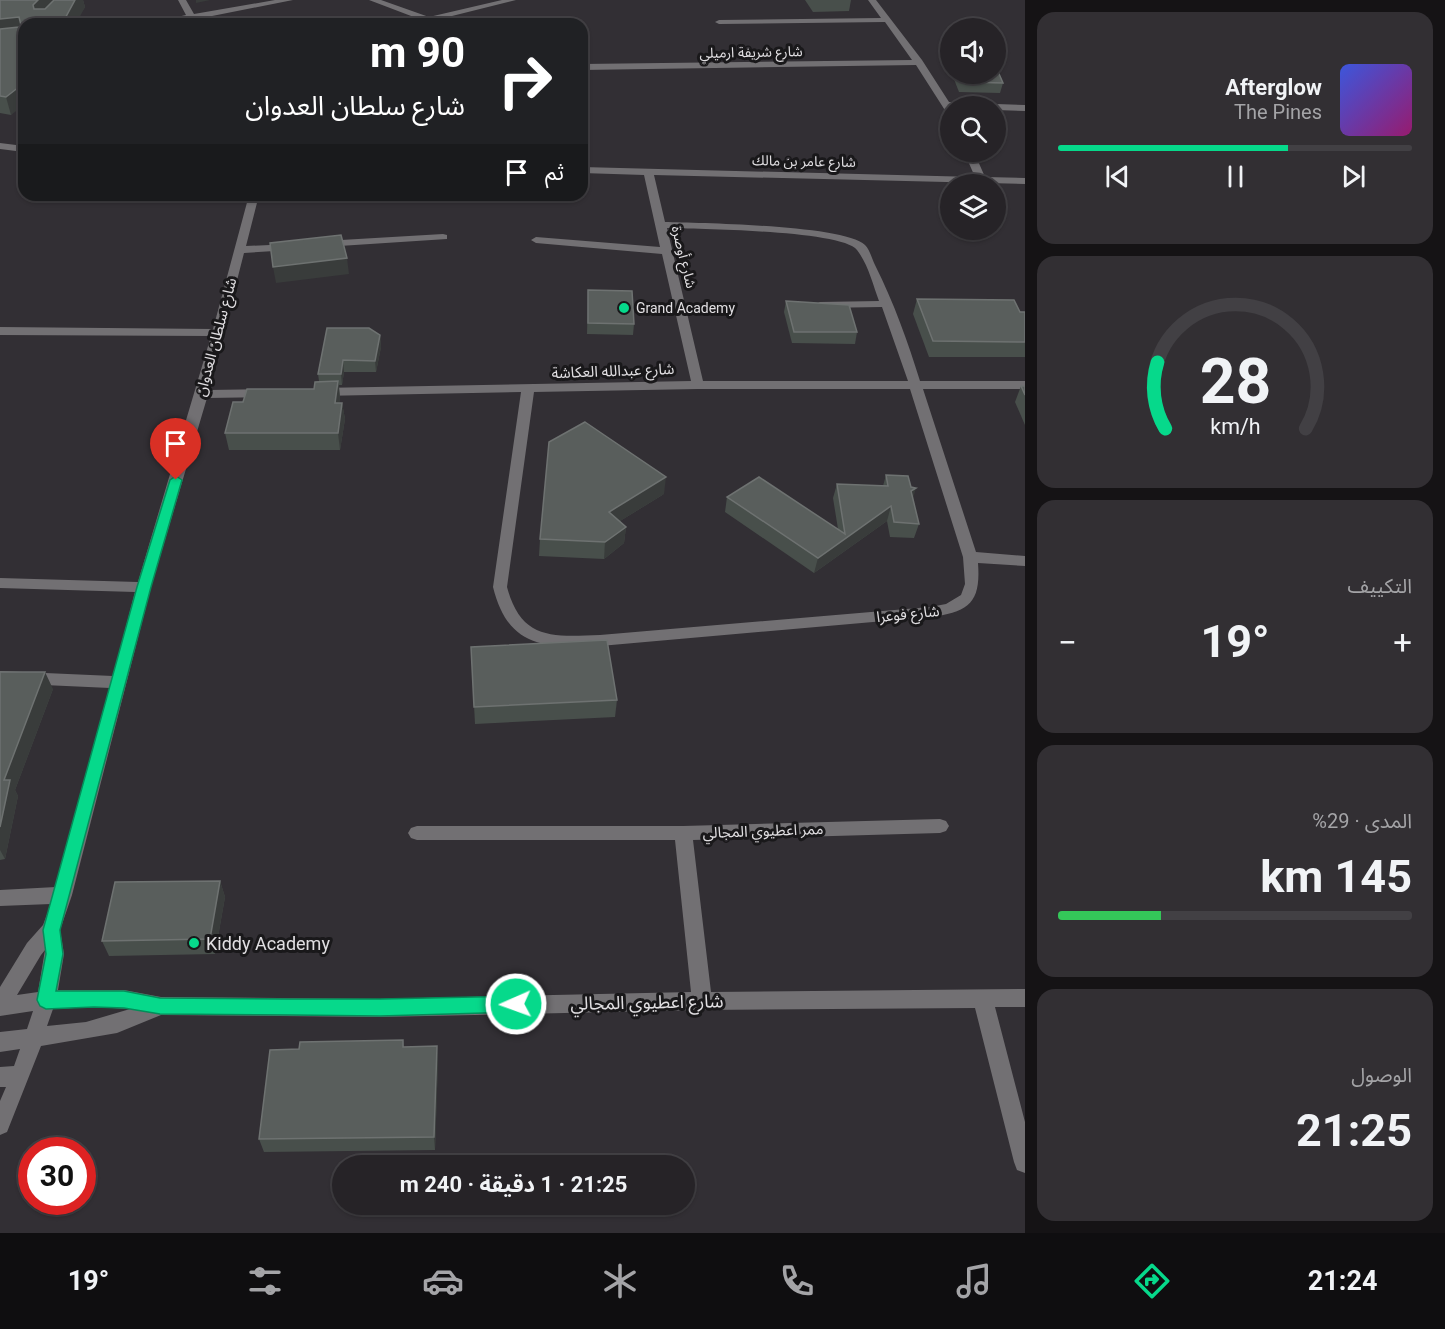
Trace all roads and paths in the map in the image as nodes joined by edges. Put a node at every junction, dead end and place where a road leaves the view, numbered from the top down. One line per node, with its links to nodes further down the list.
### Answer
1 (182, 0): 6 (street)
2 (289, 0): 6 (street)
3 (374, 0): 7 (street)
4 (512, 0): 8 (street)
5 (872, 0): 9 (street)
6 (192, 18)
7 (423, 18)
8 (431, 18)
9 (886, 20): 10 (street); 11 (street)
10 (719, 22)
11 (919, 62): 12 (street, شارع شريفة ارميلي); 13 (street)
12 (588, 67)
13 (941, 96)
14 (1006, 107): 15 (street)
15 (1025, 108)
16 (0, 146): 17 (street)
17 (18, 148)
18 (0, 156): 19 (street)
19 (18, 158)
20 (588, 170): 21 (street, شارع عامر بن مالك)
21 (648, 171): 22 (street, شارع عامر بن مالك); 26 (street, شارع أوصرة)
22 (940, 179)
23 (1006, 181): 24 (street, شارع عامر بن مالك)
24 (1025, 181)
25 (252, 201): 29 (street, شارع سلطان العدوان)
26 (660, 225): 30 (street, شارع أوصرة); 31 (street, شارع فوعرا)
27 (443, 237): 29 (street)
28 (536, 240): 30 (street)
29 (240, 250): 34 (street, شارع سلطان العدوان)
30 (668, 251): 35 (street, شارع أوصرة)
31 (886, 304): 32 (street); 37 (street, شارع فوعرا)
32 (805, 305)
33 (0, 331): 34 (street)
34 (217, 333): 41 (street, شارع سلطان العدوان)
35 (698, 385): 37 (street, شارع عبدالله العكاشة); 38 (street, شارع عبدالله العكاشة)
36 (1025, 385): 37 (street, شارع عبدالله العكاشة)
37 (914, 386): 42 (street, شارع فوعرا)
38 (528, 389): 40 (street, شارع عبدالله العكاشة); 42 (street, شارع فوعرا)
39 (276, 393): 41 (street)
40 (310, 393)
41 (201, 394): 45 (street, شارع سلطان العدوان)
42 (970, 557): 43 (street)
43 (1025, 561)
44 (0, 584): 45 (street)
45 (144, 587): 47 (street, شارع سلطان العدوان)
46 (0, 677): 47 (street)
47 (118, 682): 51 (street, شارع سلطان العدوان)
48 (940, 826): 50 (street, ممر اعطيوي المجالي)
49 (417, 833): 50 (street)
50 (683, 833): 56 (street, ممر اعطيوي المجالي)
51 (63, 895): 52 (street); 53 (street, شارع سلطان العدوان)
52 (0, 898)
53 (51, 930): 55 (street, شارع سلطان العدوان); 58 (street, شارع سلطان العدوان)
54 (1025, 999): 57 (street, شارع اعطيوي المجالي)
55 (46, 1000): 58 (street, شارع اعطيوي المجالي); 59 (street, شارع اعطيوي المجالي); 60 (street, شارع سلطان العدوان)
56 (702, 1000): 57 (street, شارع اعطيوي المجالي); 59 (street, شارع اعطيوي المجالي)
57 (983, 1000): 65 (street)
58 (0, 1006)
59 (160, 1006): 60 (street, شارع اعطيوي المجالي)
60 (35, 1038): 61 (street, شارع اعطيوي المجالي); 62 (street, شارع سلطان العدوان)
61 (0, 1042)
62 (21, 1076): 63 (street); 64 (street, شارع سلطان العدوان)
63 (0, 1077)
64 (0, 1125)
65 (1025, 1162)

